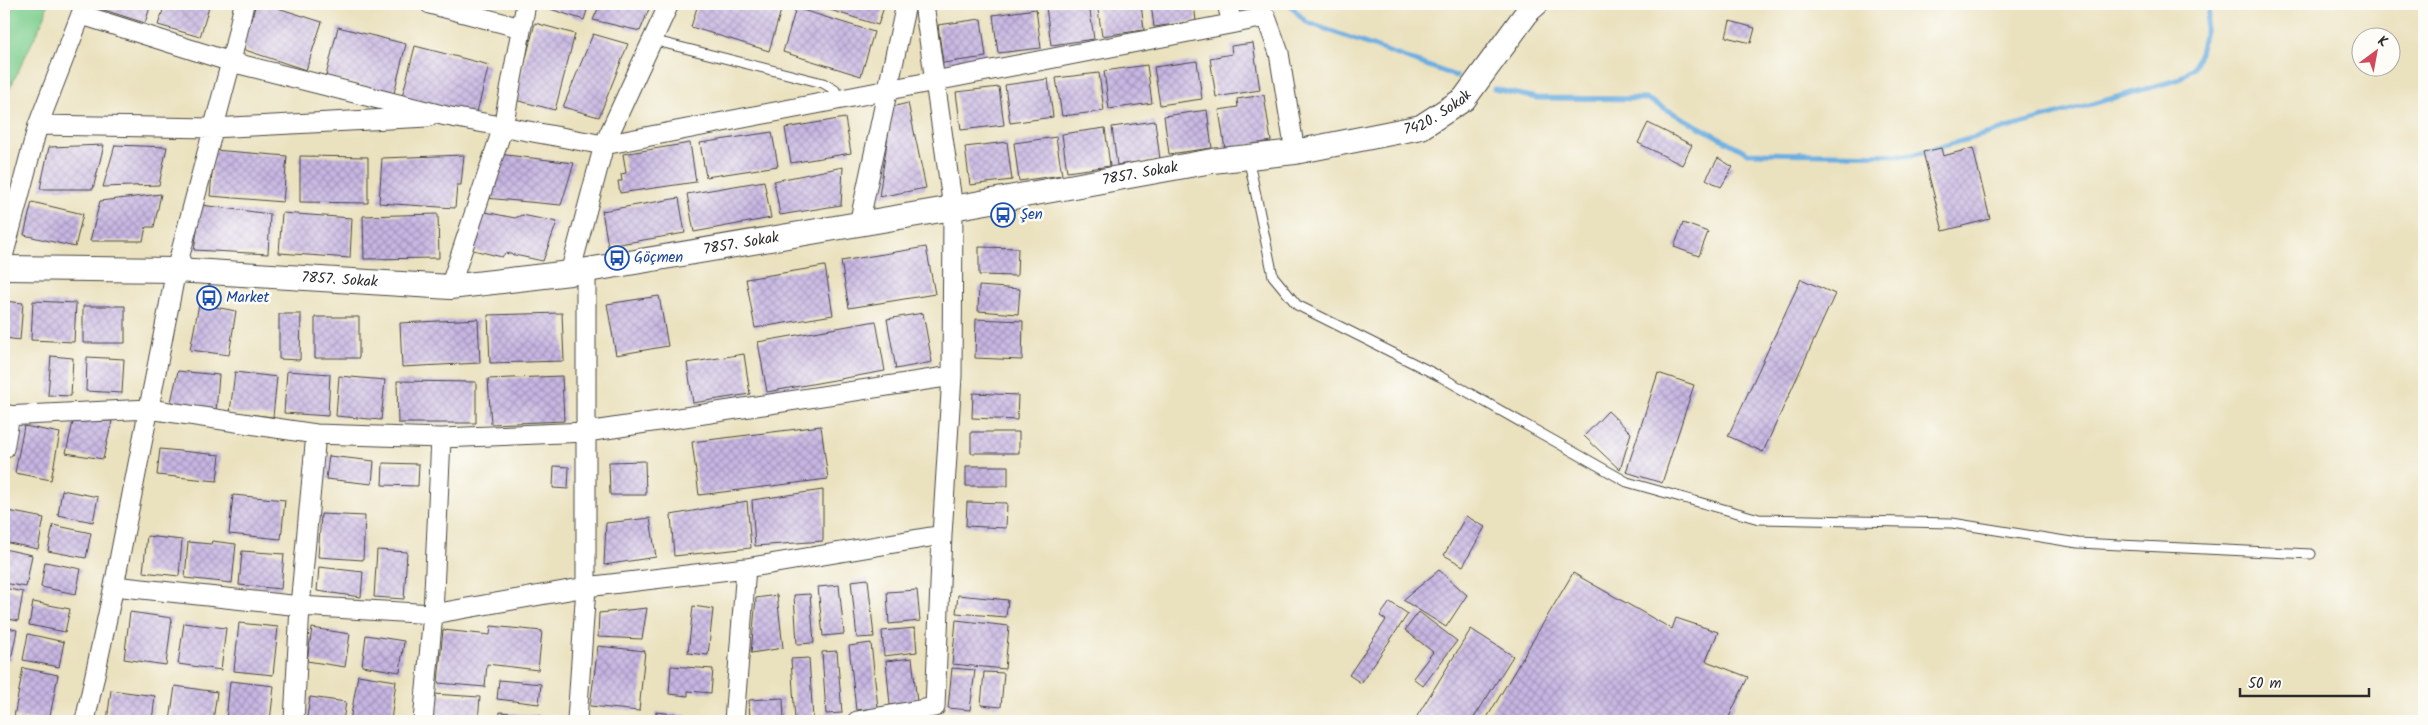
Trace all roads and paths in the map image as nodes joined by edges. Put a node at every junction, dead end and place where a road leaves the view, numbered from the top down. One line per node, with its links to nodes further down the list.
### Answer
1 (244, 4): 13 (street)
2 (430, 4): 11 (street)
3 (526, 4): 11 (street)
4 (669, 4): 12 (street)
5 (906, 4): 15 (street)
6 (924, 4): 14 (street)
7 (1227, 4): 10 (street)
8 (1536, 4): 22 (street, 7420. Sokak)
9 (84, 9): 13 (street); 18 (street)
10 (1232, 24): 14 (street); 22 (street)
11 (520, 28): 19 (street)
12 (652, 40): 16 (lane); 21 (street)
13 (231, 62): 17 (street); 20 (street)
14 (936, 80): 15 (street); 24 (street)
15 (887, 91): 16 (street); 25 (street)
16 (840, 100): 21 (street)
17 (446, 116): 19 (street); 20 (street)
18 (38, 125): 20 (street); 26 (street)
19 (503, 127): 21 (street); 30 (street)
20 (212, 128): 28 (street)
21 (604, 145): 29 (street)
22 (1295, 152): 23 (street, 7857. Sokak)
23 (1248, 157): 24 (street, 7857. Sokak); 39 (lane)
24 (953, 208): 25 (street, 7857. Sokak); 31 (street)
25 (859, 224): 29 (street, 7857. Sokak)
26 (4, 253)
27 (4, 268): 28 (street, 7857. Sokak)
28 (176, 270): 30 (street, 7857. Sokak); 32 (street)
29 (578, 272): 30 (street, 7857. Sokak); 34 (street)
30 (450, 287)
31 (952, 376): 34 (street); 38 (street)
32 (148, 409): 33 (street); 35 (street); 41 (street)
33 (7, 415): 37 (street)
34 (587, 432): 36 (street); 42 (street)
35 (316, 434): 36 (street); 43 (street)
36 (441, 438): 44 (street)
37 (4, 449)
38 (942, 535): 40 (street); 50 (street)
39 (2310, 554)
40 (746, 568): 42 (street); 49 (street)
41 (114, 586): 43 (street); 45 (street)
42 (586, 587): 44 (street); 48 (street)
43 (300, 606): 44 (street); 46 (street)
44 (433, 614): 47 (street)
45 (85, 721)
46 (294, 721)
47 (423, 721)
48 (577, 721)
49 (734, 721)
50 (857, 721)

